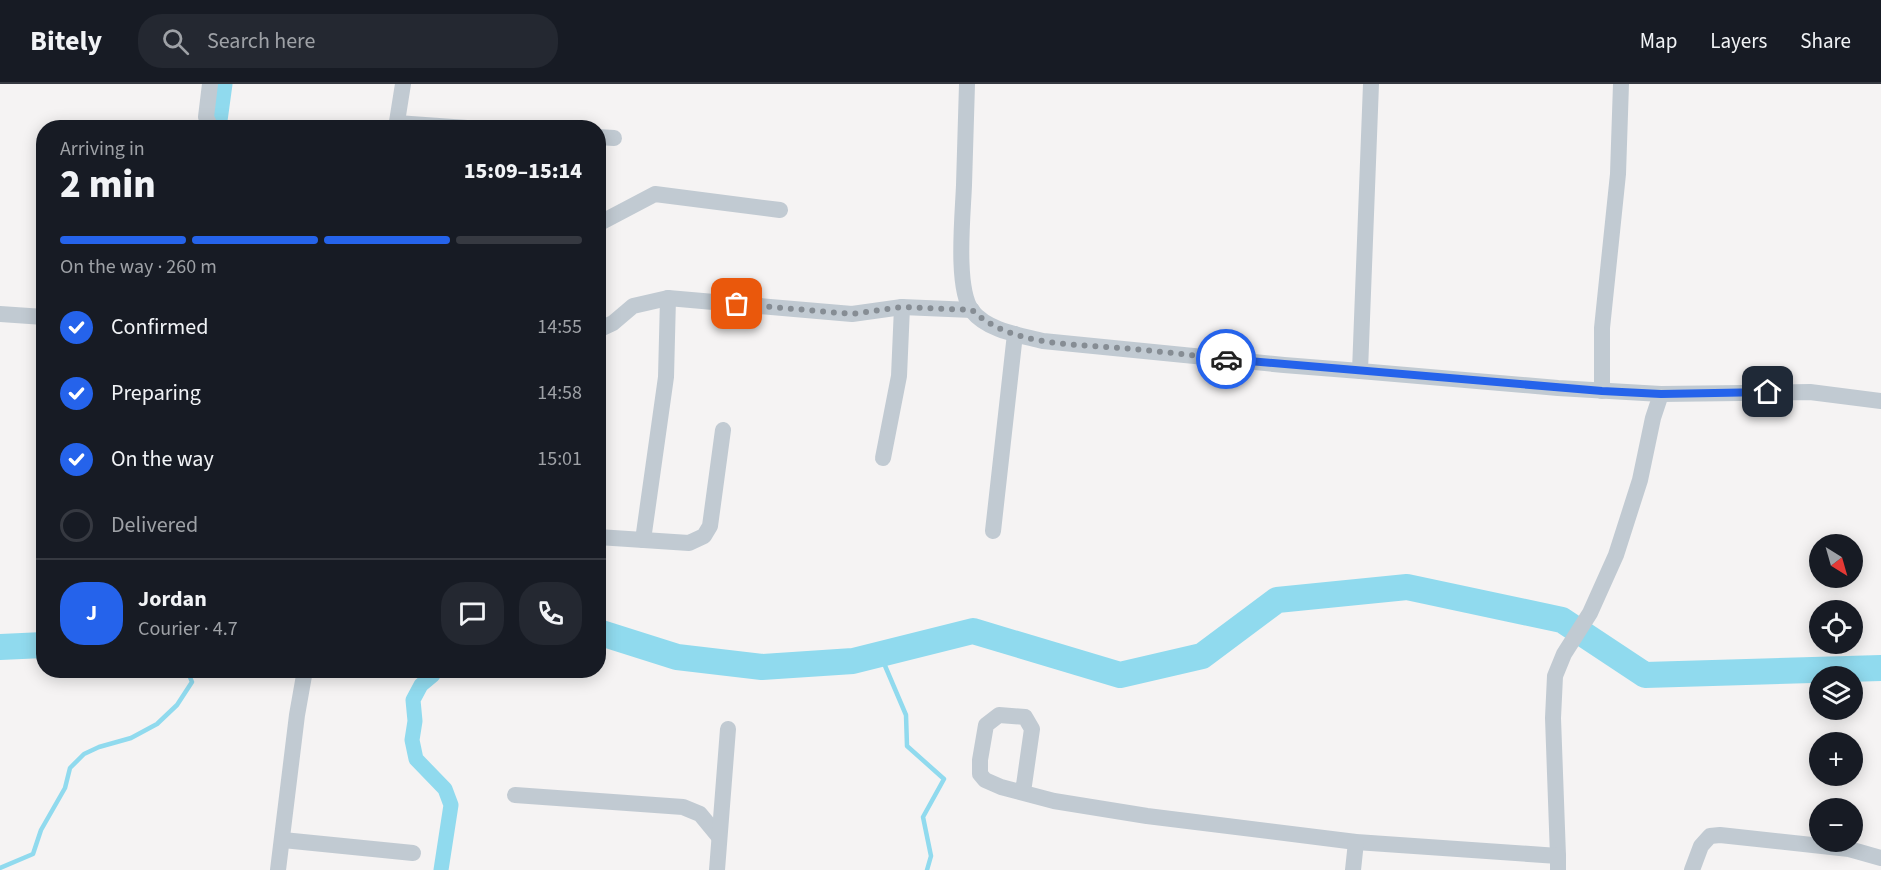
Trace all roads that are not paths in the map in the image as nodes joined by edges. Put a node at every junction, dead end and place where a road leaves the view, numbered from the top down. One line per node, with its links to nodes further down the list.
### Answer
1 (210, 84): 6 (street)
2 (403, 84): 7 (street)
3 (967, 84): 12 (street)
4 (1371, 84): 17 (street)
5 (1621, 84): 18 (street)
6 (208, 120)
7 (397, 120)
8 (780, 210): 9 (street)
9 (606, 220)
10 (668, 298): 11 (street); 15 (street); 25 (street)
11 (902, 307): 12 (street); 22 (street)
12 (972, 310): 16 (street)
13 (0, 314): 14 (street)
14 (36, 316)
15 (606, 327)
16 (1015, 334): 17 (street); 23 (street)
17 (1360, 370): 18 (street)
18 (1602, 391): 19 (street)
19 (1661, 394): 20 (street); 35 (street)
20 (1881, 401)
21 (723, 430): 25 (street)
22 (883, 458)
23 (993, 531)
24 (606, 538): 25 (street)
25 (643, 540)
26 (304, 678): 31 (street)
27 (728, 729): 30 (street)
28 (1023, 792): 28 (street); 32 (street)
29 (515, 795): 30 (street)
30 (719, 837): 37 (street)
31 (283, 840): 33 (street); 36 (street)
32 (1356, 842): 35 (street); 38 (street)
33 (413, 853)
34 (1881, 858): 39 (street)
35 (1558, 863)
36 (278, 870)
37 (717, 870)
38 (1353, 870)
39 (1692, 870)

